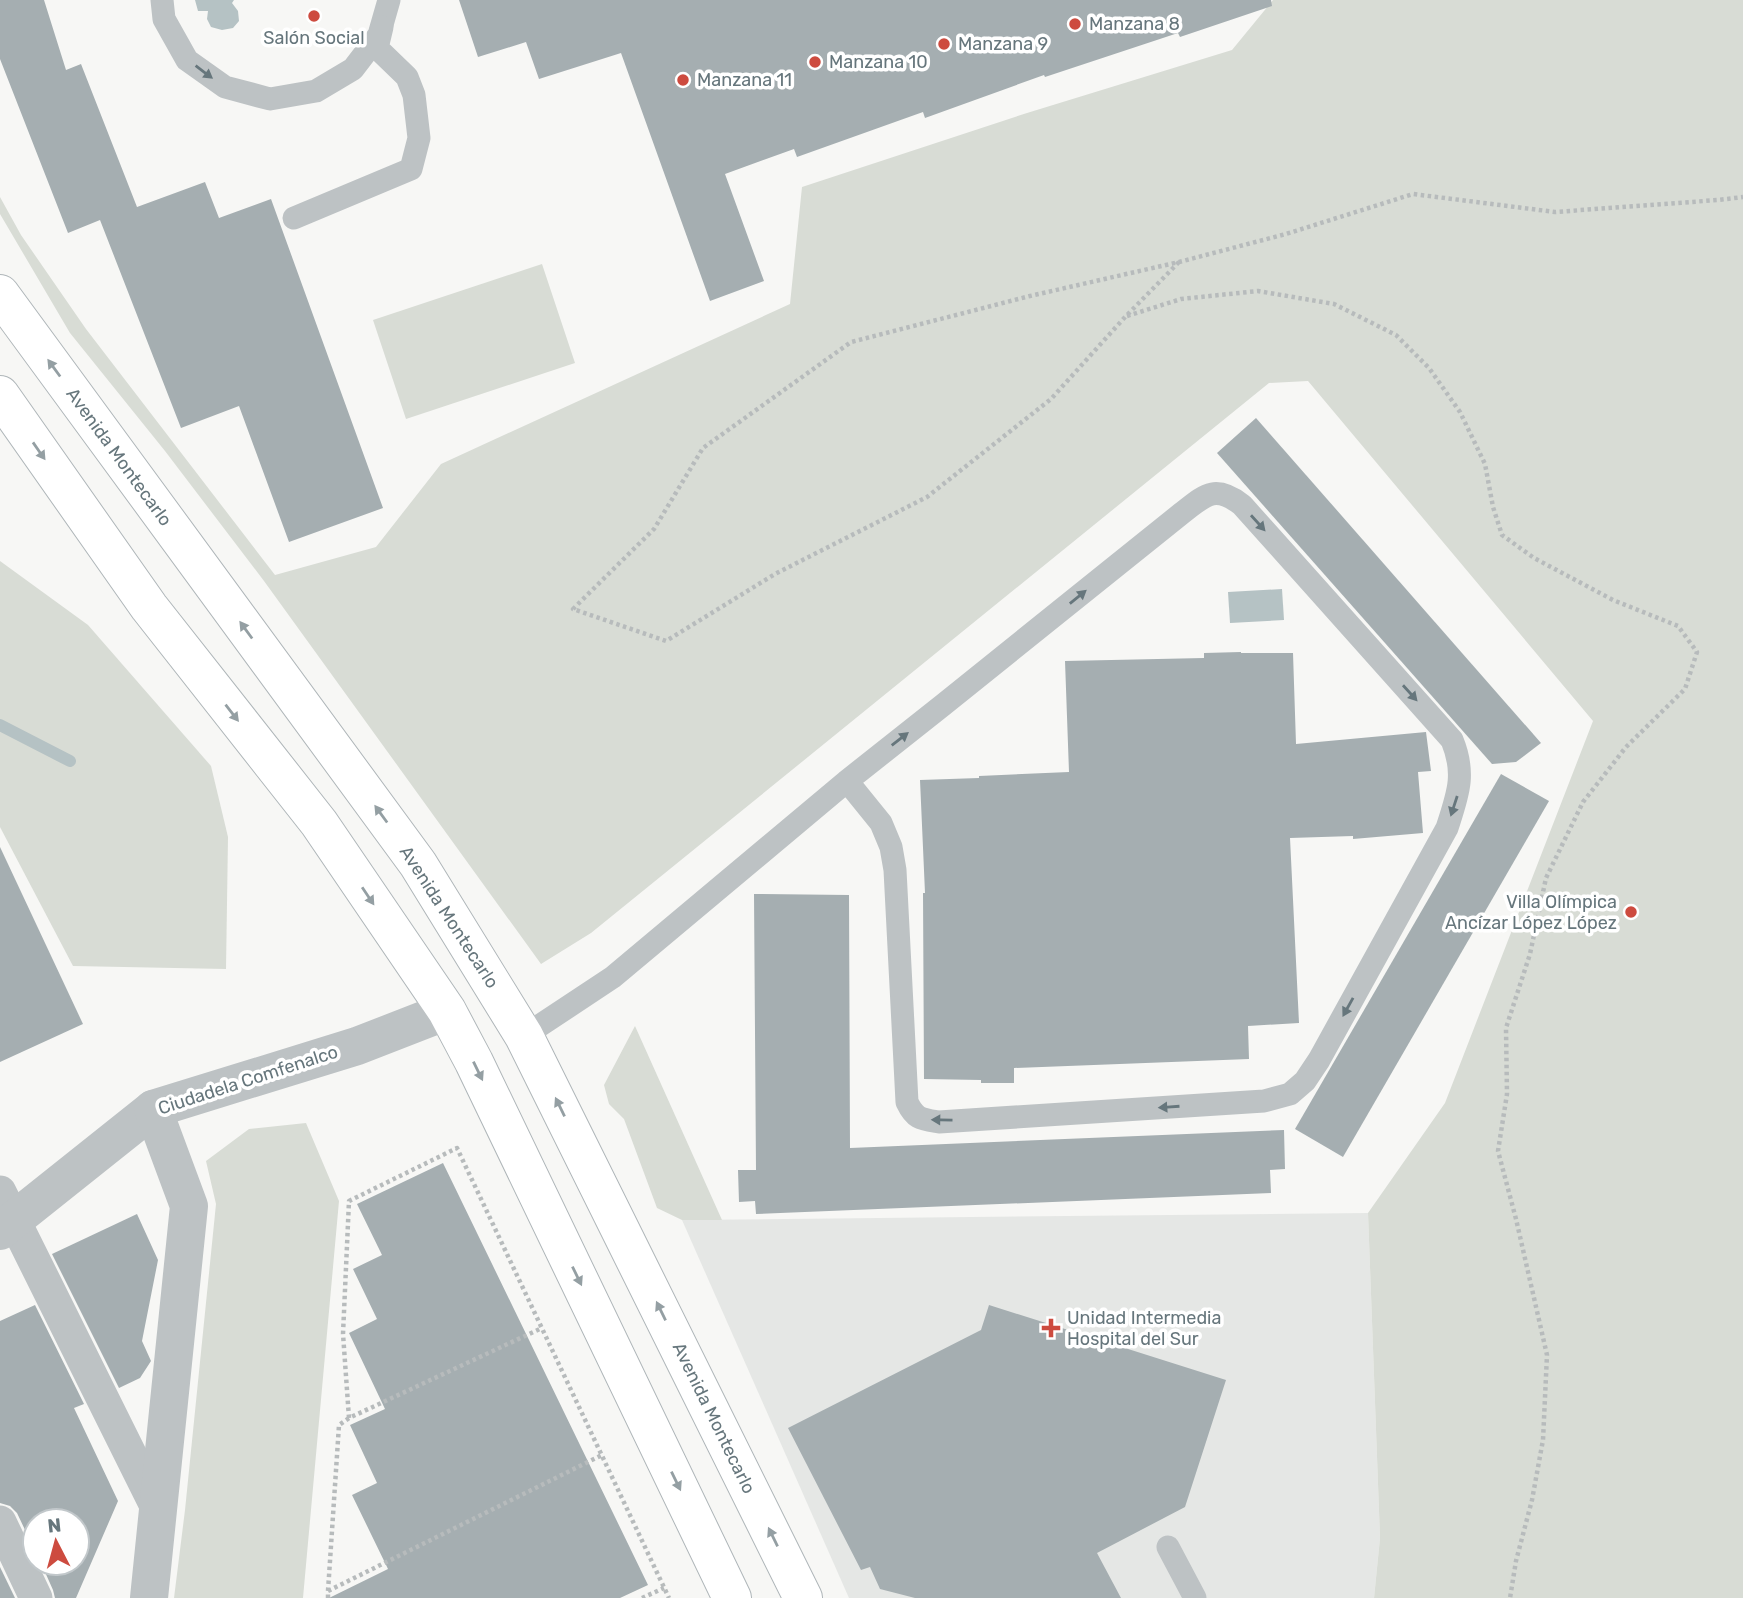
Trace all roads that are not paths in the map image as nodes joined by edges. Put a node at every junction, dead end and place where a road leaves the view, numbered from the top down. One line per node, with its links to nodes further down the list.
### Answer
1 (162, 0): 2 (lane, one-way to 2)
2 (389, 0): 3 (lane)
3 (294, 218)
4 (0, 295): 8 (main road, Avenida Montecarlo, one-way to 4)
5 (0, 395): 7 (main road, one-way to 7)
6 (847, 781): 6 (lane, one-way to 6); 8 (lane)
7 (447, 1011): 9 (street, Ciudadela Comfenalco); 16 (main road, one-way to 16)
8 (524, 1036): 17 (main road, Avenida Montecarlo, one-way to 8)
9 (153, 1109): 10 (street, Ciudadela Comfenalco); 11 (street)
10 (4, 1215): 11 (street)
11 (158, 1510): 15 (street)
12 (0, 1522): 14 (street)
13 (1168, 1547): 18 (lane)
14 (36, 1598)
15 (149, 1598)
16 (732, 1598)
17 (803, 1598)
18 (1195, 1598)

